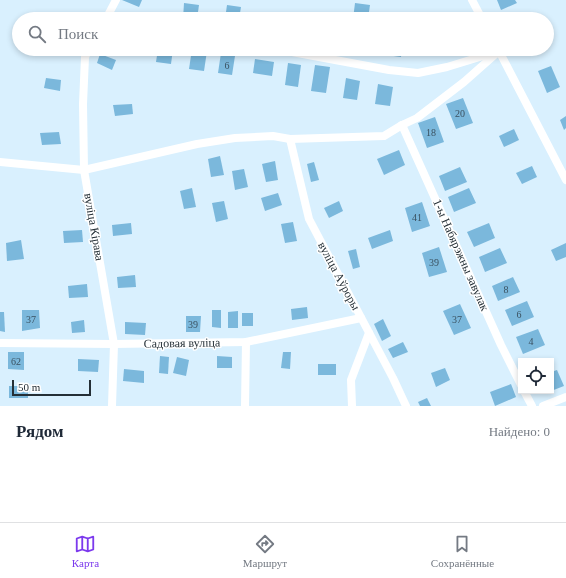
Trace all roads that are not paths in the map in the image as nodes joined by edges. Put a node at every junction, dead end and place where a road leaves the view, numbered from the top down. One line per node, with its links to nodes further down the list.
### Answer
1 (116, 0): 3 (street)
2 (472, 0): 4 (street)
3 (110, 12)
4 (478, 12)
5 (86, 56): 13 (street, вуліца Кірава)
6 (313, 56): 7 (street)
7 (480, 56)
8 (492, 56): 10 (street)
9 (501, 56): 14 (street)
10 (402, 125): 11 (street); 20 (street, 1-ы Набярэжны завулак)
11 (290, 139): 13 (street); 15 (street, вуліца Аўроры)
12 (0, 162): 13 (street)
13 (84, 170): 19 (street, вуліца Кірава)
14 (566, 180)
15 (361, 318): 16 (street, вуліца Аўроры); 17 (street, Садовая вуліца)
16 (369, 333): 25 (street); 26 (street, вуліца Аўроры)
17 (246, 342): 19 (street, Садовая вуліца); 24 (street)
18 (0, 343): 19 (street, Садовая вуліца)
19 (114, 344): 23 (street, вуліца Кірава)
20 (518, 379)
21 (526, 394): 27 (street)
22 (566, 397): 28 (street)
23 (112, 406)
24 (245, 406)
25 (352, 406)
26 (406, 406)
27 (532, 406)
28 (543, 406)

